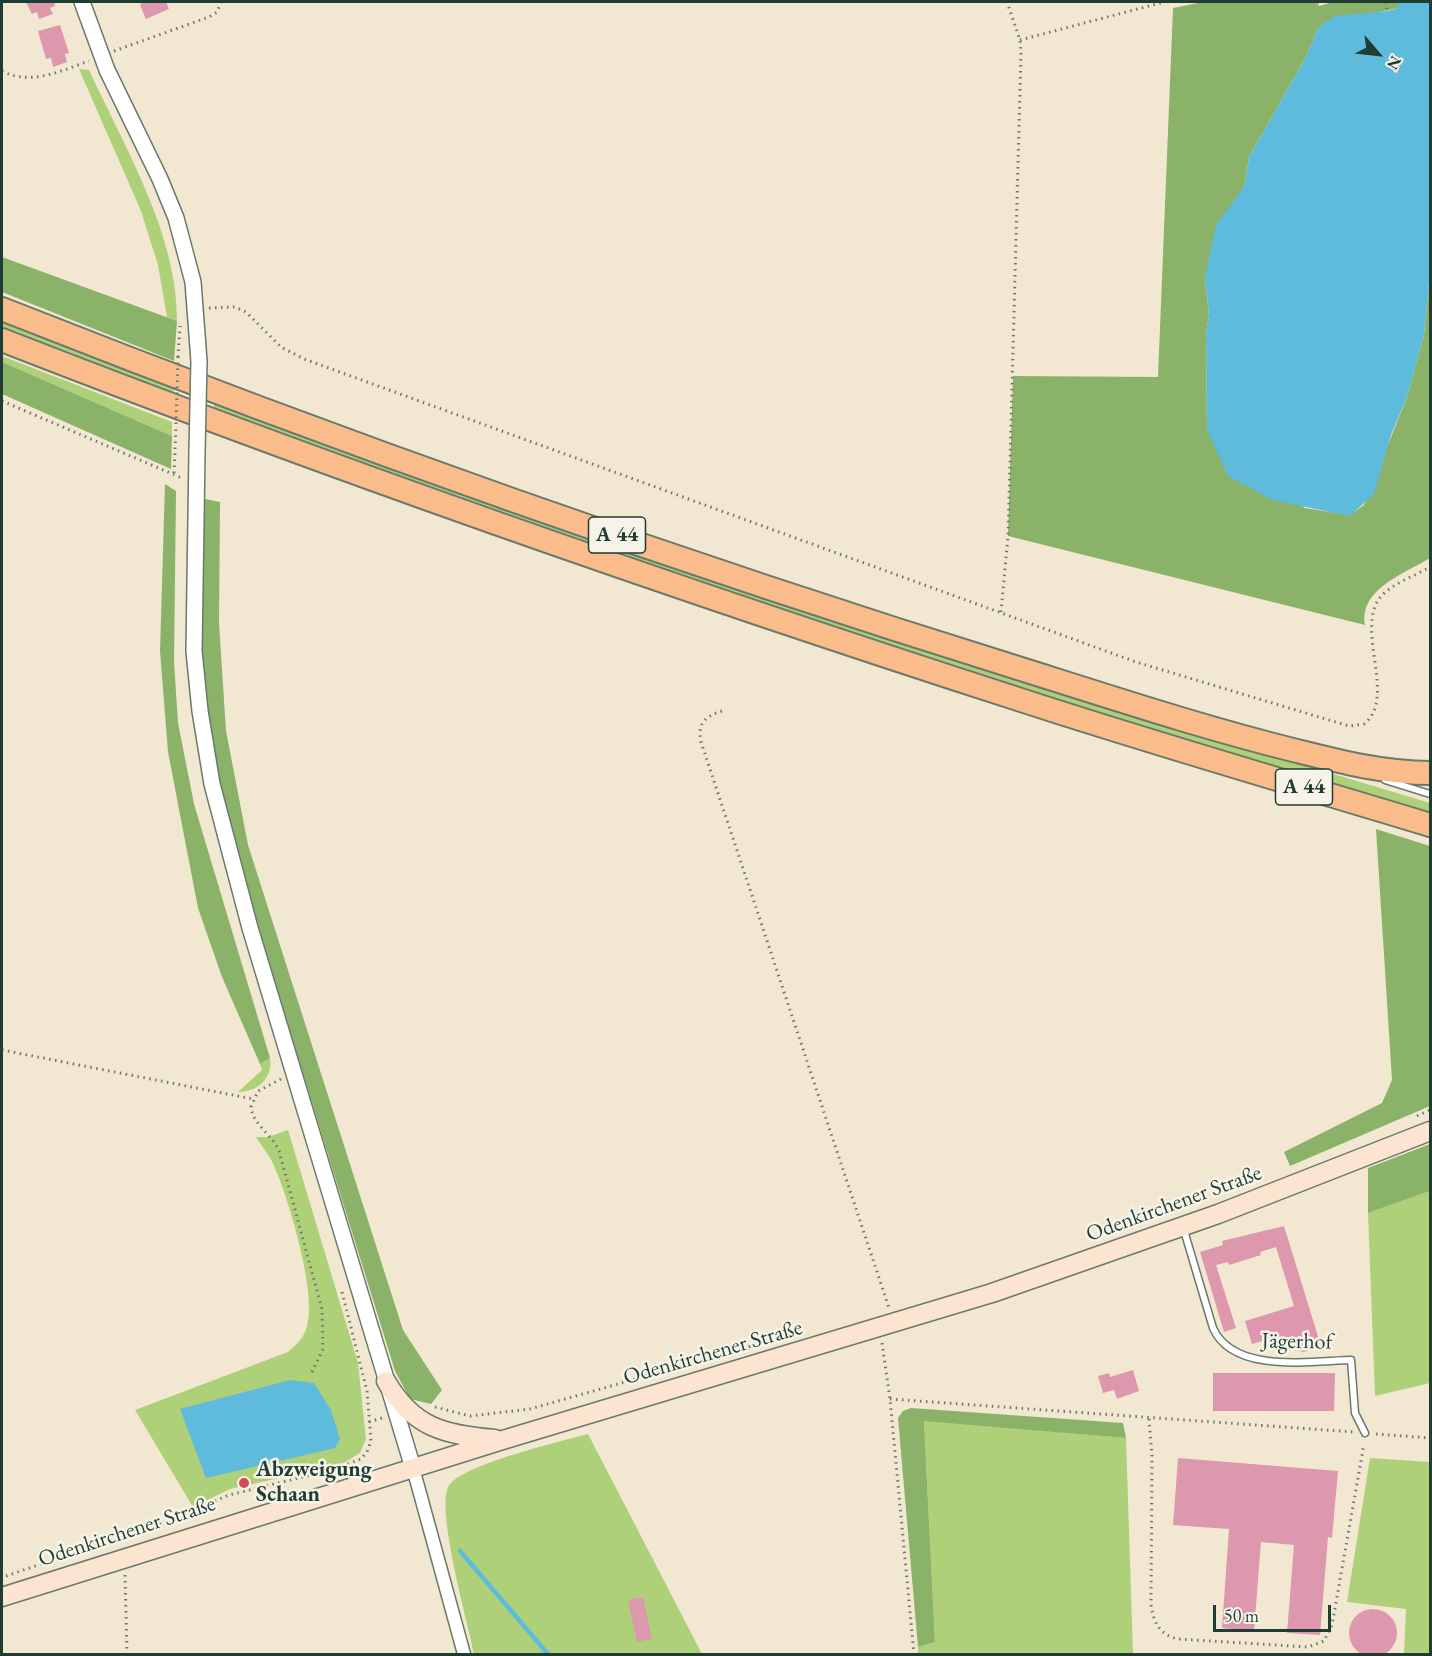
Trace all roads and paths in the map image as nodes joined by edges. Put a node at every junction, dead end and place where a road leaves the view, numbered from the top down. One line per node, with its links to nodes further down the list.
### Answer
1 (82, 2): 8 (street)
2 (221, 2): 8 (path)
3 (1007, 2): 7 (path)
4 (1164, 2): 7 (path)
5 (1386, 2): 6 (path)
6 (1388, 11)
7 (1020, 40): 19 (path)
8 (94, 58): 9 (path); 10 (path); 12 (street)
9 (2, 71)
10 (93, 71)
11 (2, 309): 21 (highway, A 44)
12 (196, 309): 17 (street, bridge); 19 (path)
13 (180, 319): 16 (path, bridge)
14 (2, 340): 24 (highway, A 44)
15 (2, 401): 16 (path)
16 (174, 474): 17 (path)
17 (197, 484): 26 (street)
18 (1431, 567): 19 (path)
19 (1001, 612)
20 (722, 711): 34 (path)
21 (1242, 738): 22 (highway); 23 (lane)
22 (1431, 773)
23 (1431, 794)
24 (1431, 825)
25 (2, 1050): 27 (path)
26 (294, 1074): 27 (path); 37 (street)
27 (253, 1099): 36 (path)
28 (1431, 1110): 29 (path)
29 (1408, 1120)
30 (1431, 1131): 31 (main road, Odenkirchener Straße)
31 (1183, 1227): 34 (main road, Odenkirchener Straße); 41 (lane, Jägerhof)
32 (898, 1305): 34 (path)
33 (881, 1310): 34 (path)
34 (887, 1320): 38 (path); 43 (main road, Odenkirchener Straße)
35 (785, 1336): 39 (path)
36 (311, 1374)
37 (386, 1381): 39 (main road)
38 (891, 1399): 40 (path); 50 (path)
39 (402, 1412): 43 (main road); 44 (street); 46 (path)
40 (1149, 1419): 41 (path); 41 (path)
41 (1365, 1433): 42 (path)
42 (1431, 1438)
43 (506, 1439): 44 (main road, Odenkirchener Straße)
44 (413, 1468): 45 (main road, Odenkirchener Straße); 49 (street)
45 (124, 1557): 47 (main road, Odenkirchener Straße); 48 (path)
46 (2, 1578)
47 (2, 1598)
48 (128, 1654)
49 (464, 1654)
50 (915, 1654)

